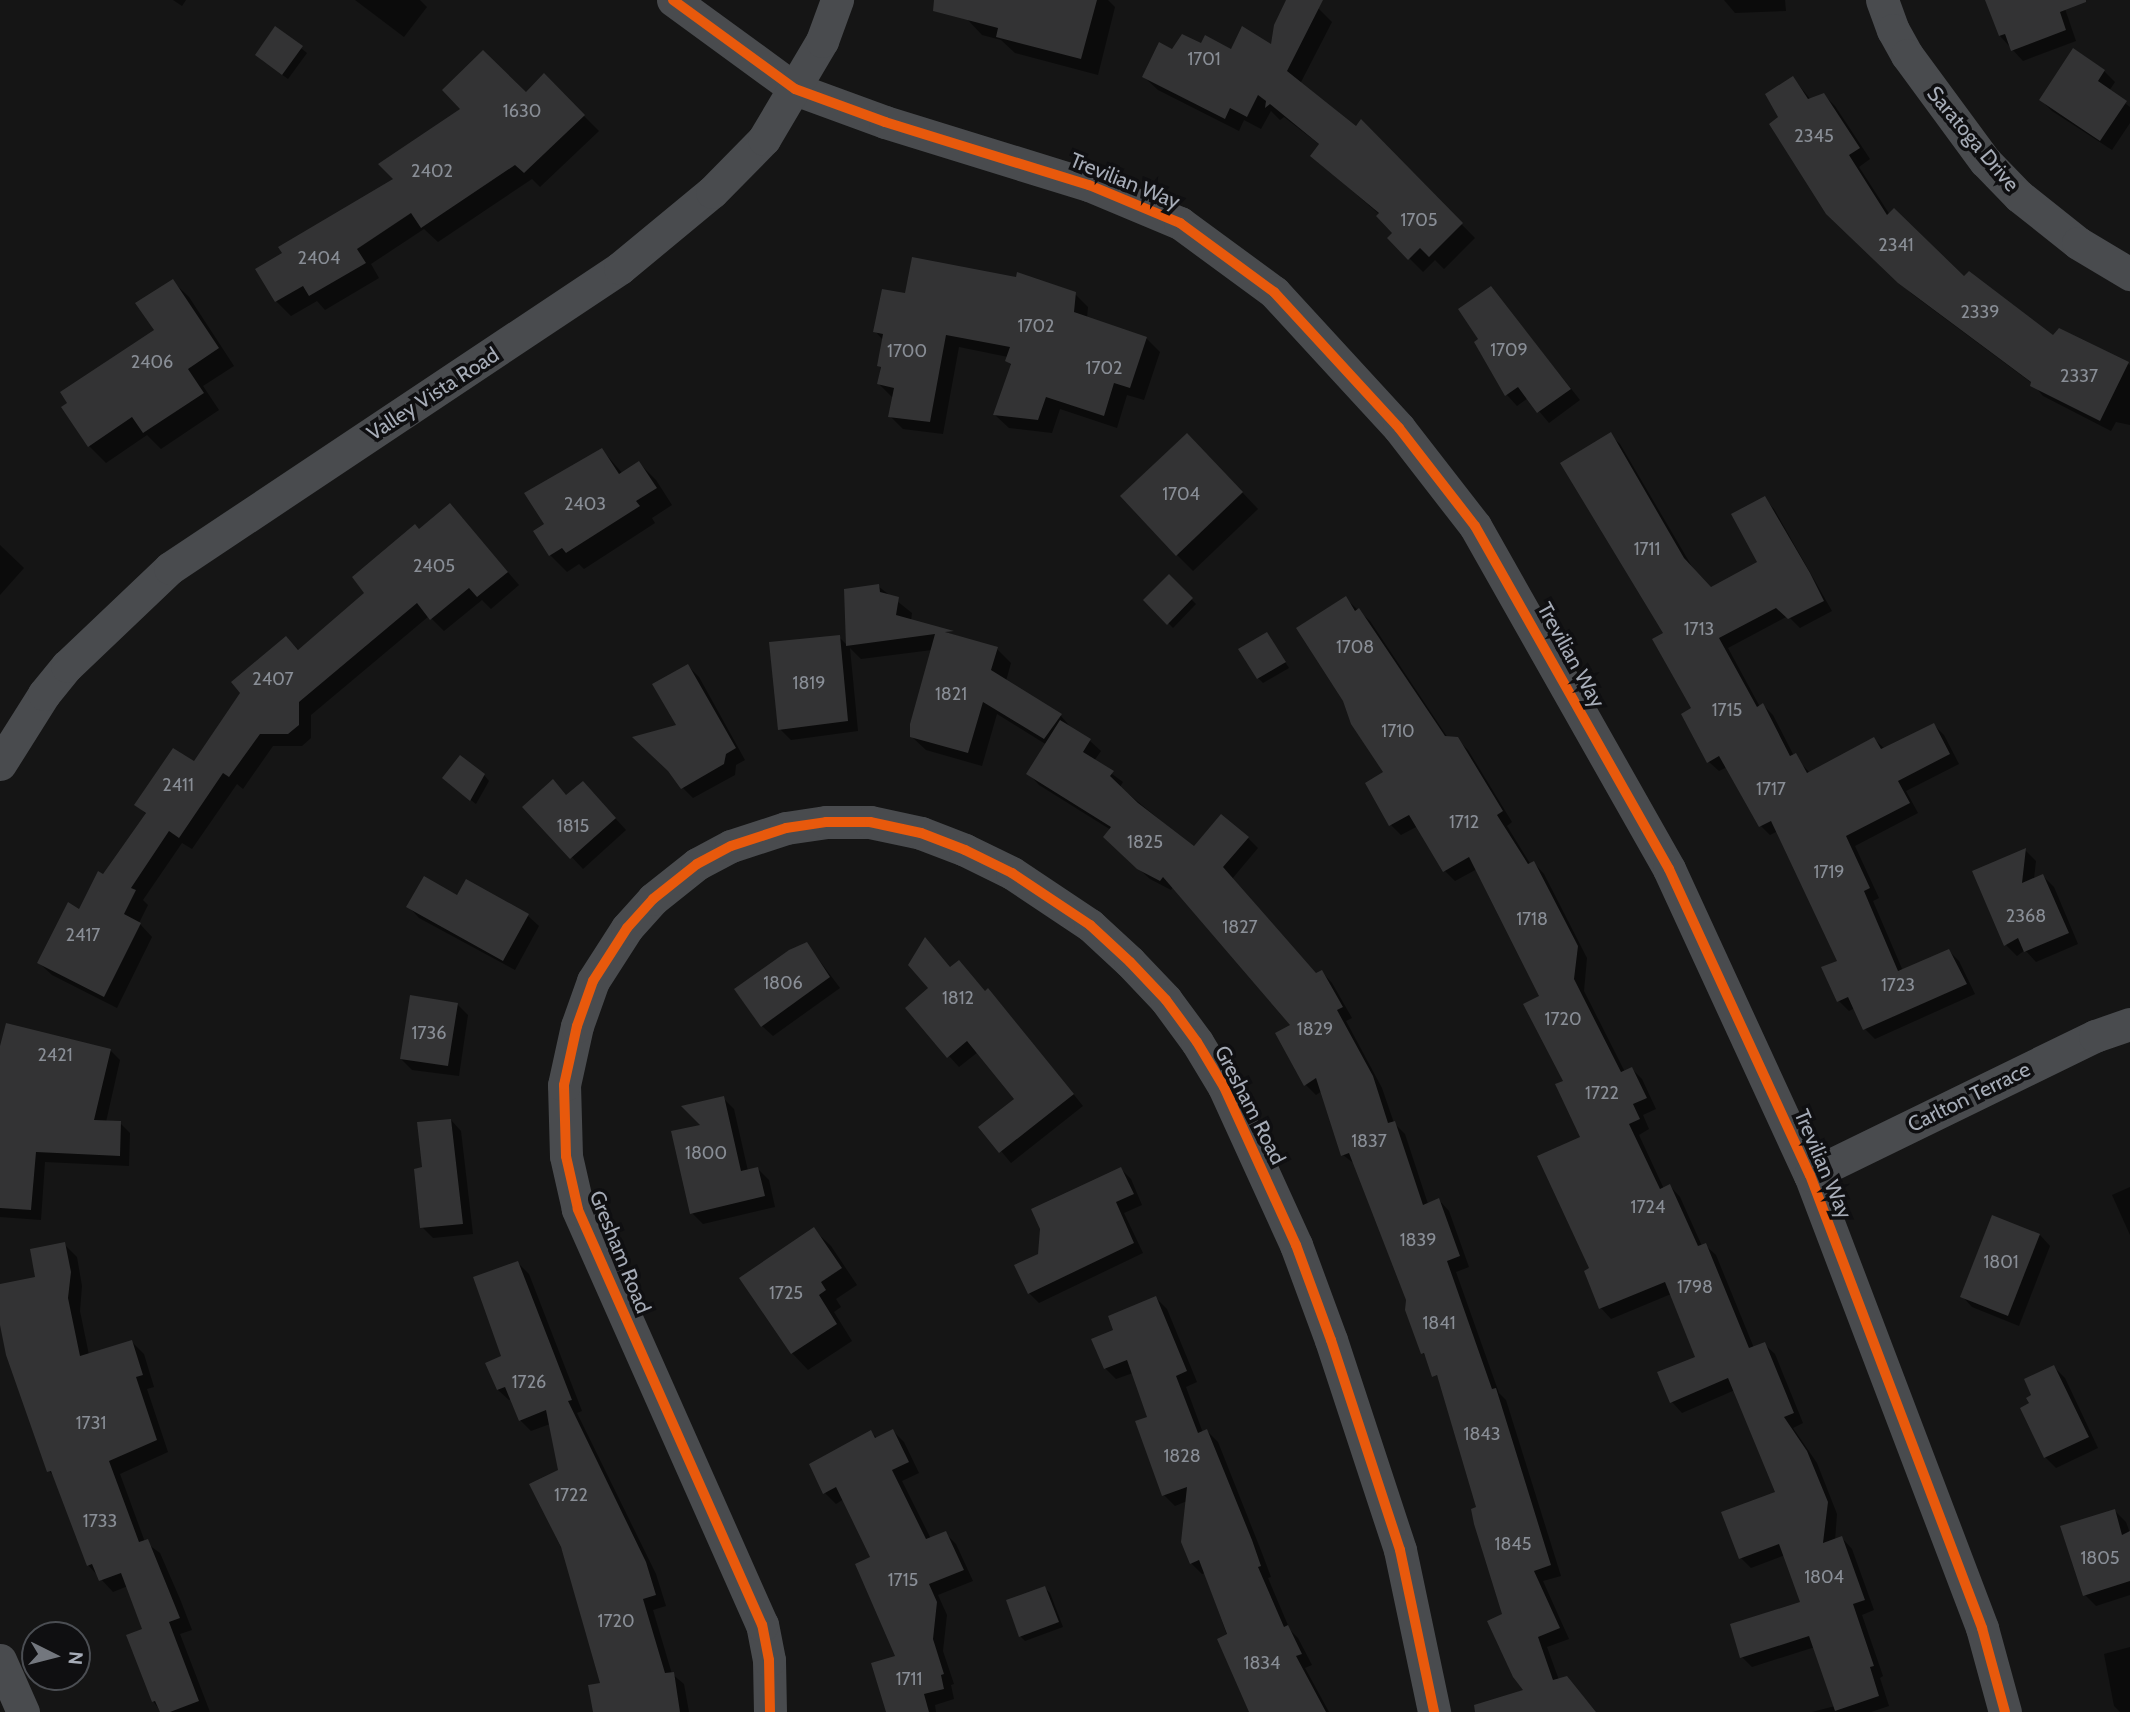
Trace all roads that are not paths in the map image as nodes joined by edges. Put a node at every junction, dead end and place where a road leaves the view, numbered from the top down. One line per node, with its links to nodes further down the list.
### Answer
1 (673, 0): 4 (street, Trevilian Way)
2 (837, 0): 4 (street, Valley Vista Road)
3 (1882, 0): 5 (street, Saratoga Drive)
4 (795, 89): 6 (street, Valley Vista Road); 8 (street, Trevilian Way)
5 (2130, 274)
6 (0, 764)
7 (2130, 1024): 8 (street, Carlton Terrace)
8 (1810, 1175): 13 (street, Trevilian Way)
9 (0, 1660): 10 (street)
10 (23, 1712)
11 (769, 1712): 12 (street, Gresham Road)
12 (1434, 1712)
13 (2005, 1712)

